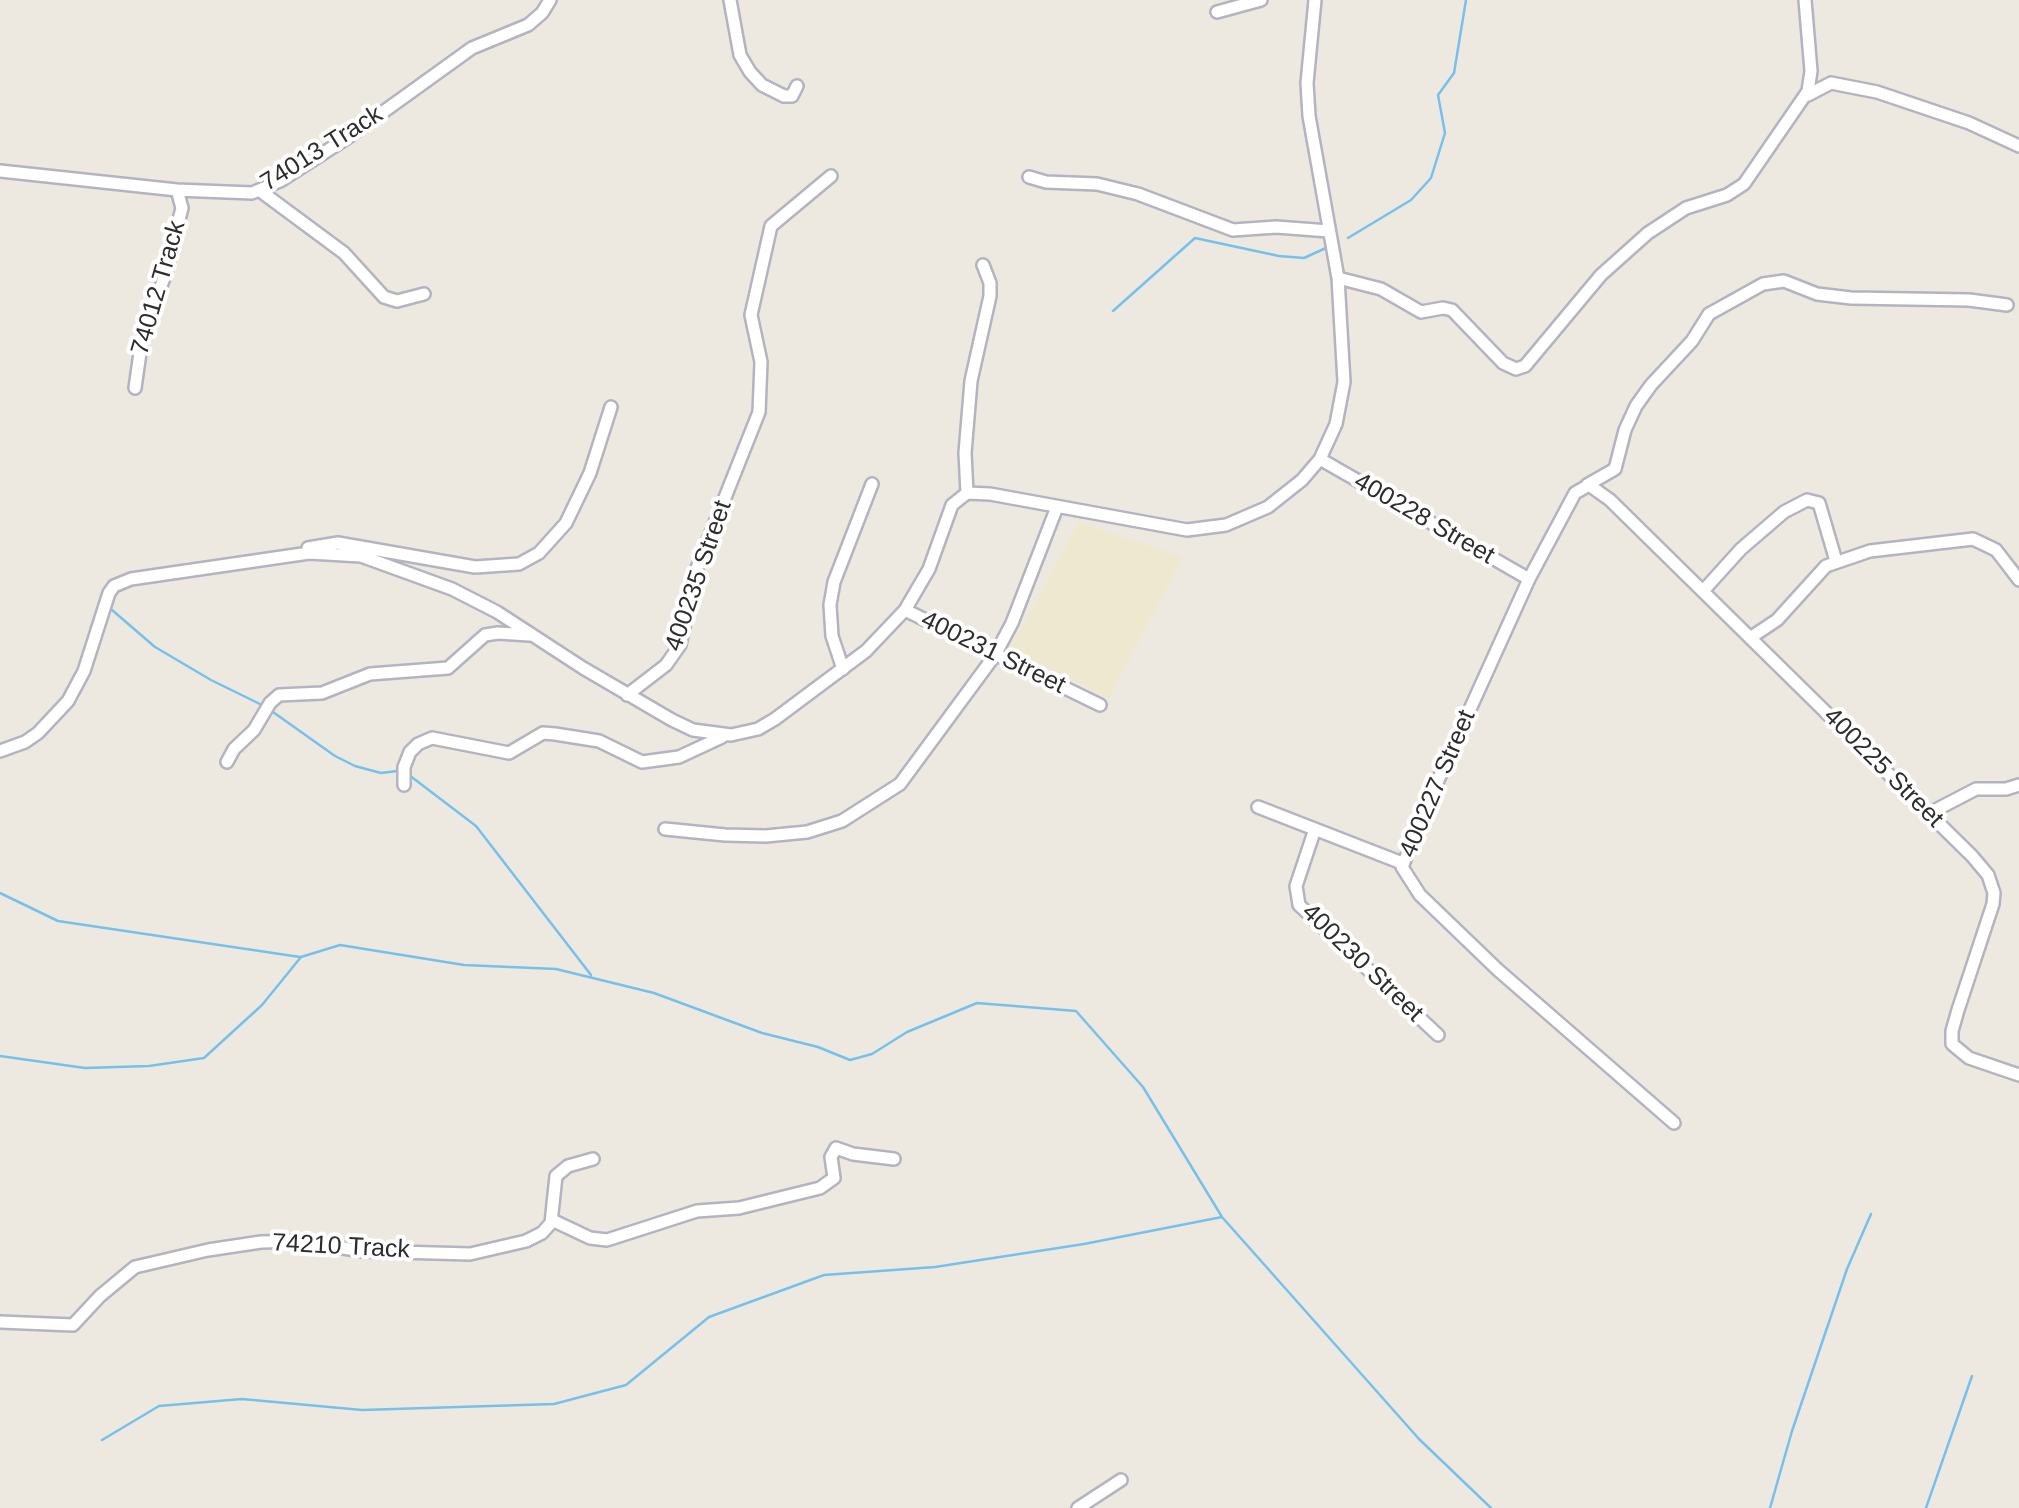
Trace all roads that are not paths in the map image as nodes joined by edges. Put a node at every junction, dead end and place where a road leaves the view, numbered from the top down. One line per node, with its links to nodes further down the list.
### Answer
1 (550, 0): 14 (street, 74013 Track)
2 (730, 0): 7 (street)
3 (1261, 0): 6 (street)
4 (1315, 0): 15 (street)
5 (1805, 0): 8 (street)
6 (1217, 12)
7 (798, 86)
8 (1806, 97): 9 (street); 17 (street)
9 (2019, 146)
10 (0, 171): 13 (street, 74013 Track)
11 (831, 176): 37 (street, 400235 Street)
12 (1029, 177): 15 (street)
13 (177, 190): 14 (street, 74013 Track); 20 (street, 74012 Track)
14 (259, 190): 18 (street)
15 (1329, 231): 17 (street)
16 (983, 265): 25 (street)
17 (1338, 278): 22 (street)
18 (424, 294)
19 (2006, 304): 24 (street, 400227 Street)
20 (135, 388)
21 (611, 408): 27 (street)
22 (1320, 459): 26 (street); 29 (street, 400228 Street)
23 (872, 484): 36 (street)
24 (1590, 486): 29 (street, 400227 Street); 31 (street, 400225 Street)
25 (967, 493): 26 (street); 32 (street)
26 (1057, 507): 35 (street)
27 (290, 556): 33 (street); 40 (street)
28 (1836, 560): 30 (street); 31 (street); 34 (street)
29 (1529, 579): 48 (street, 400227 Street)
30 (2019, 580)
31 (1702, 591): 34 (street, 400225 Street)
32 (905, 610): 35 (street, 400231 Street); 36 (street)
33 (534, 635): 37 (street); 41 (street)
34 (1750, 638): 45 (street, 400225 Street)
35 (995, 655): 38 (street, 400231 Street); 46 (street)
36 (843, 669): 39 (street)
37 (626, 695): 39 (street)
38 (1100, 705)
39 (726, 735): 42 (street)
40 (0, 751)
41 (227, 762)
42 (404, 786)
43 (2019, 786): 45 (street)
44 (1258, 808): 47 (street)
45 (1928, 814): 50 (street, 400225 Street)
46 (664, 829)
47 (1315, 829): 48 (street); 49 (street, 400230 Street)
48 (1402, 863): 51 (street, 400227 Street)
49 (1438, 1035)
50 (2019, 1076)
51 (1674, 1123)
52 (593, 1159): 54 (street)
53 (894, 1159): 54 (street)
54 (552, 1220): 55 (street, 74210 Track)
55 (0, 1322)
56 (1121, 1480): 57 (street)
57 (1078, 1508)

